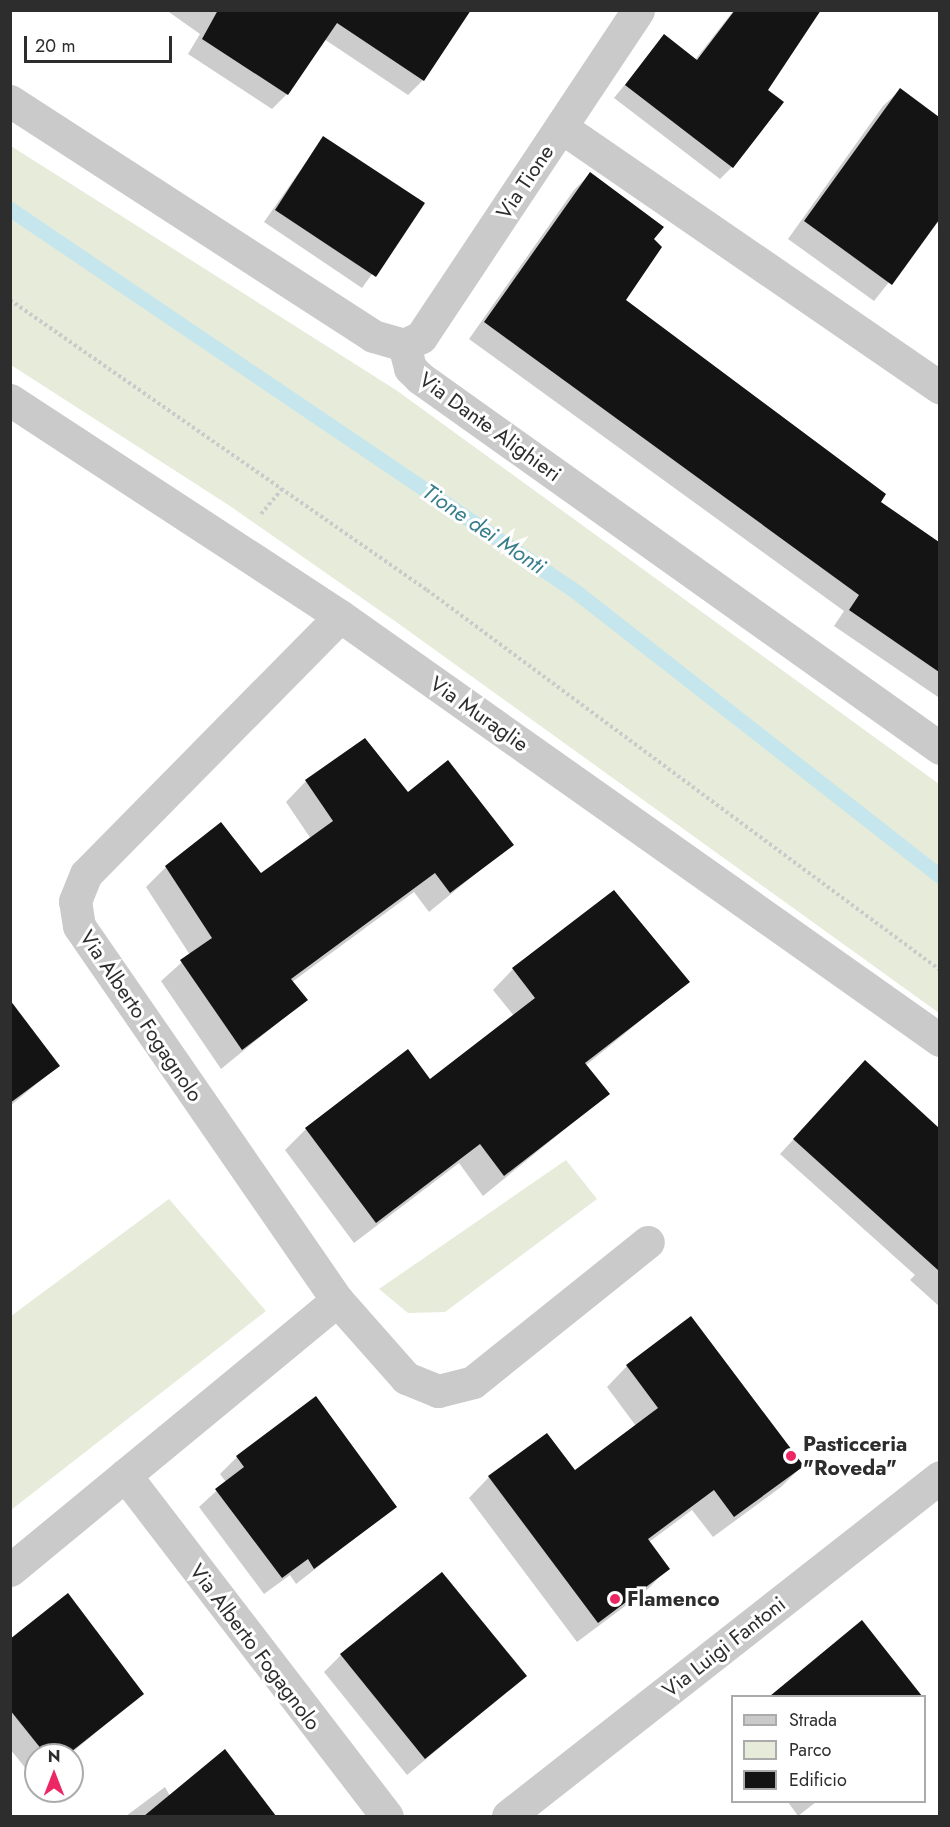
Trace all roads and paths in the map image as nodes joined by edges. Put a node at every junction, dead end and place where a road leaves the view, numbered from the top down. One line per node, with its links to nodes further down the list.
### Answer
1 (638, 10): 3 (street, Via Tione)
2 (10, 101): 5 (street)
3 (561, 127): 5 (street, Via Tione); 6 (street)
4 (10, 300): 10 (path)
5 (404, 345): 9 (street, Via Dante Alighieri)
6 (939, 387)
7 (10, 400): 8 (street, Via Muraglie)
8 (340, 616): 11 (street, Via Muraglie); 13 (street, Via Alberto Fogagnolo)
9 (939, 748)
10 (939, 970)
11 (939, 1040)
12 (648, 1242): 13 (street, Via Alberto Fogagnolo)
13 (337, 1300): 14 (street)
14 (125, 1475): 16 (street); 17 (street, Via Alberto Fogagnolo)
15 (939, 1478): 18 (street, Via Luigi Fantoni)
16 (10, 1570)
17 (387, 1816)
18 (508, 1816)

